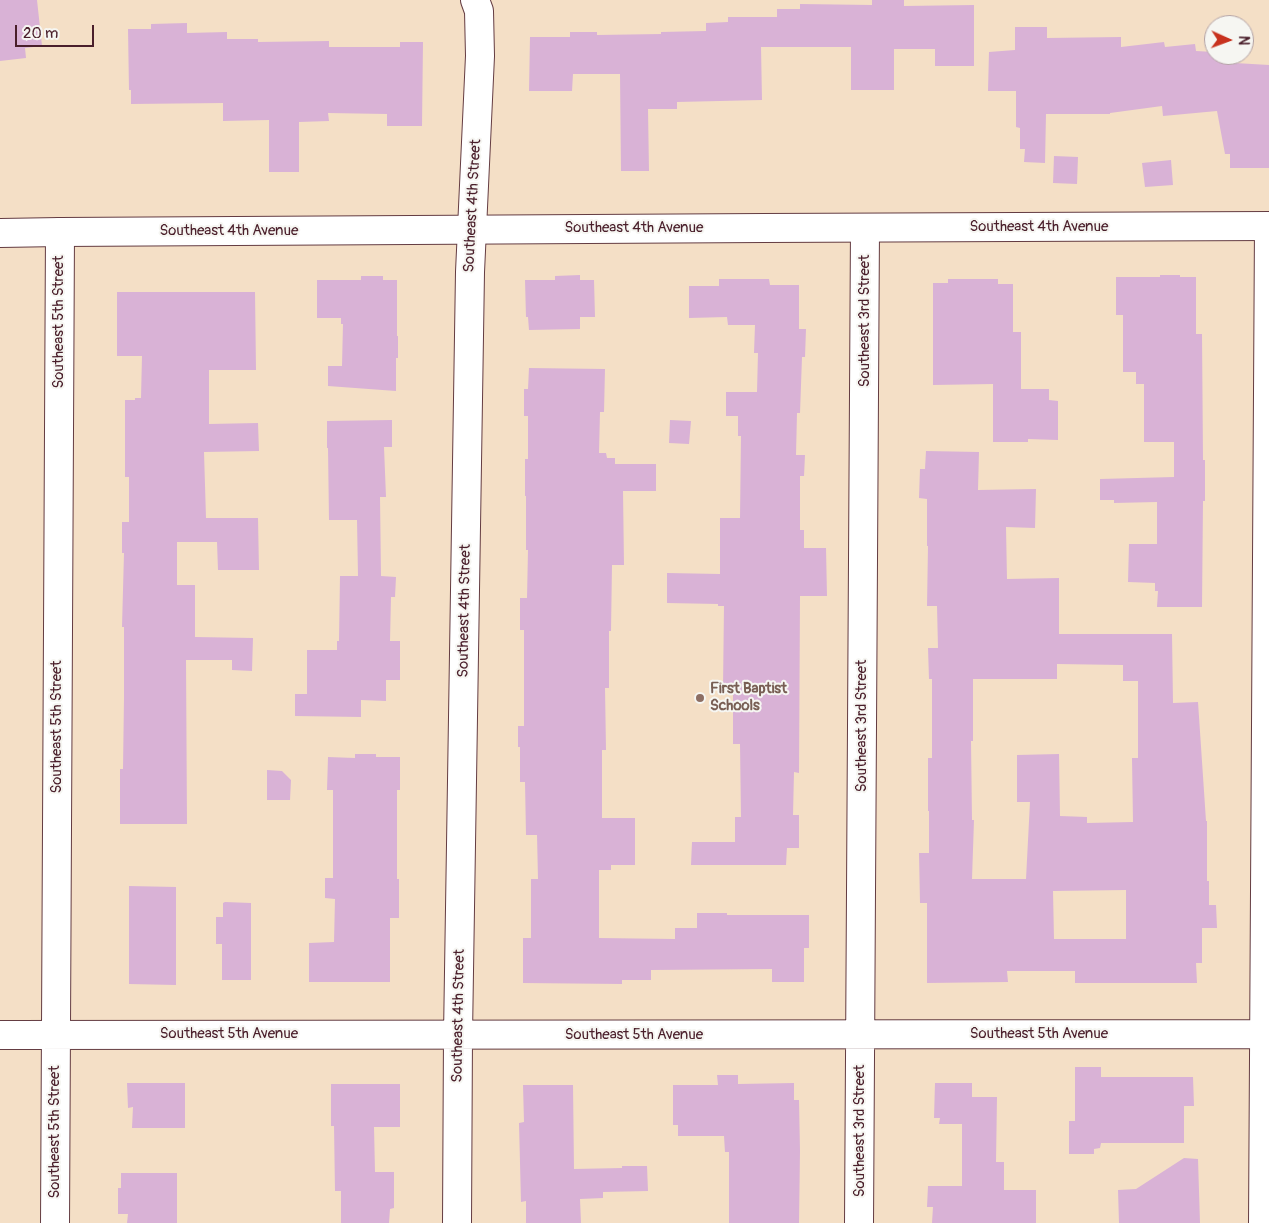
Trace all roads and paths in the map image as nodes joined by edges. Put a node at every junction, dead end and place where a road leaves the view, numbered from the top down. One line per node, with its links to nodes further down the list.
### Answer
1 (475, 0): 4 (street, Southeast 4th Street)
2 (1269, 226): 3 (street, Southeast 4th Avenue); 10 (street)
3 (865, 228): 4 (street, Southeast 4th Avenue); 9 (street, Southeast 3rd Street)
4 (472, 229): 5 (street, Southeast 4th Avenue); 11 (street, Southeast 4th Street)
5 (60, 232): 6 (street, Southeast 4th Avenue); 8 (street, Southeast 5th Street)
6 (0, 233)
7 (0, 1034): 8 (street, Southeast 5th Avenue)
8 (56, 1034): 11 (street, Southeast 5th Avenue); 12 (street, Southeast 5th Street)
9 (860, 1034): 10 (street, Southeast 5th Avenue); 11 (street, Southeast 5th Avenue); 14 (street, Southeast 3rd Street)
10 (1266, 1034): 15 (street)
11 (458, 1035): 13 (street, Southeast 4th Street)
12 (55, 1223)
13 (457, 1223)
14 (859, 1223)
15 (1263, 1223)

